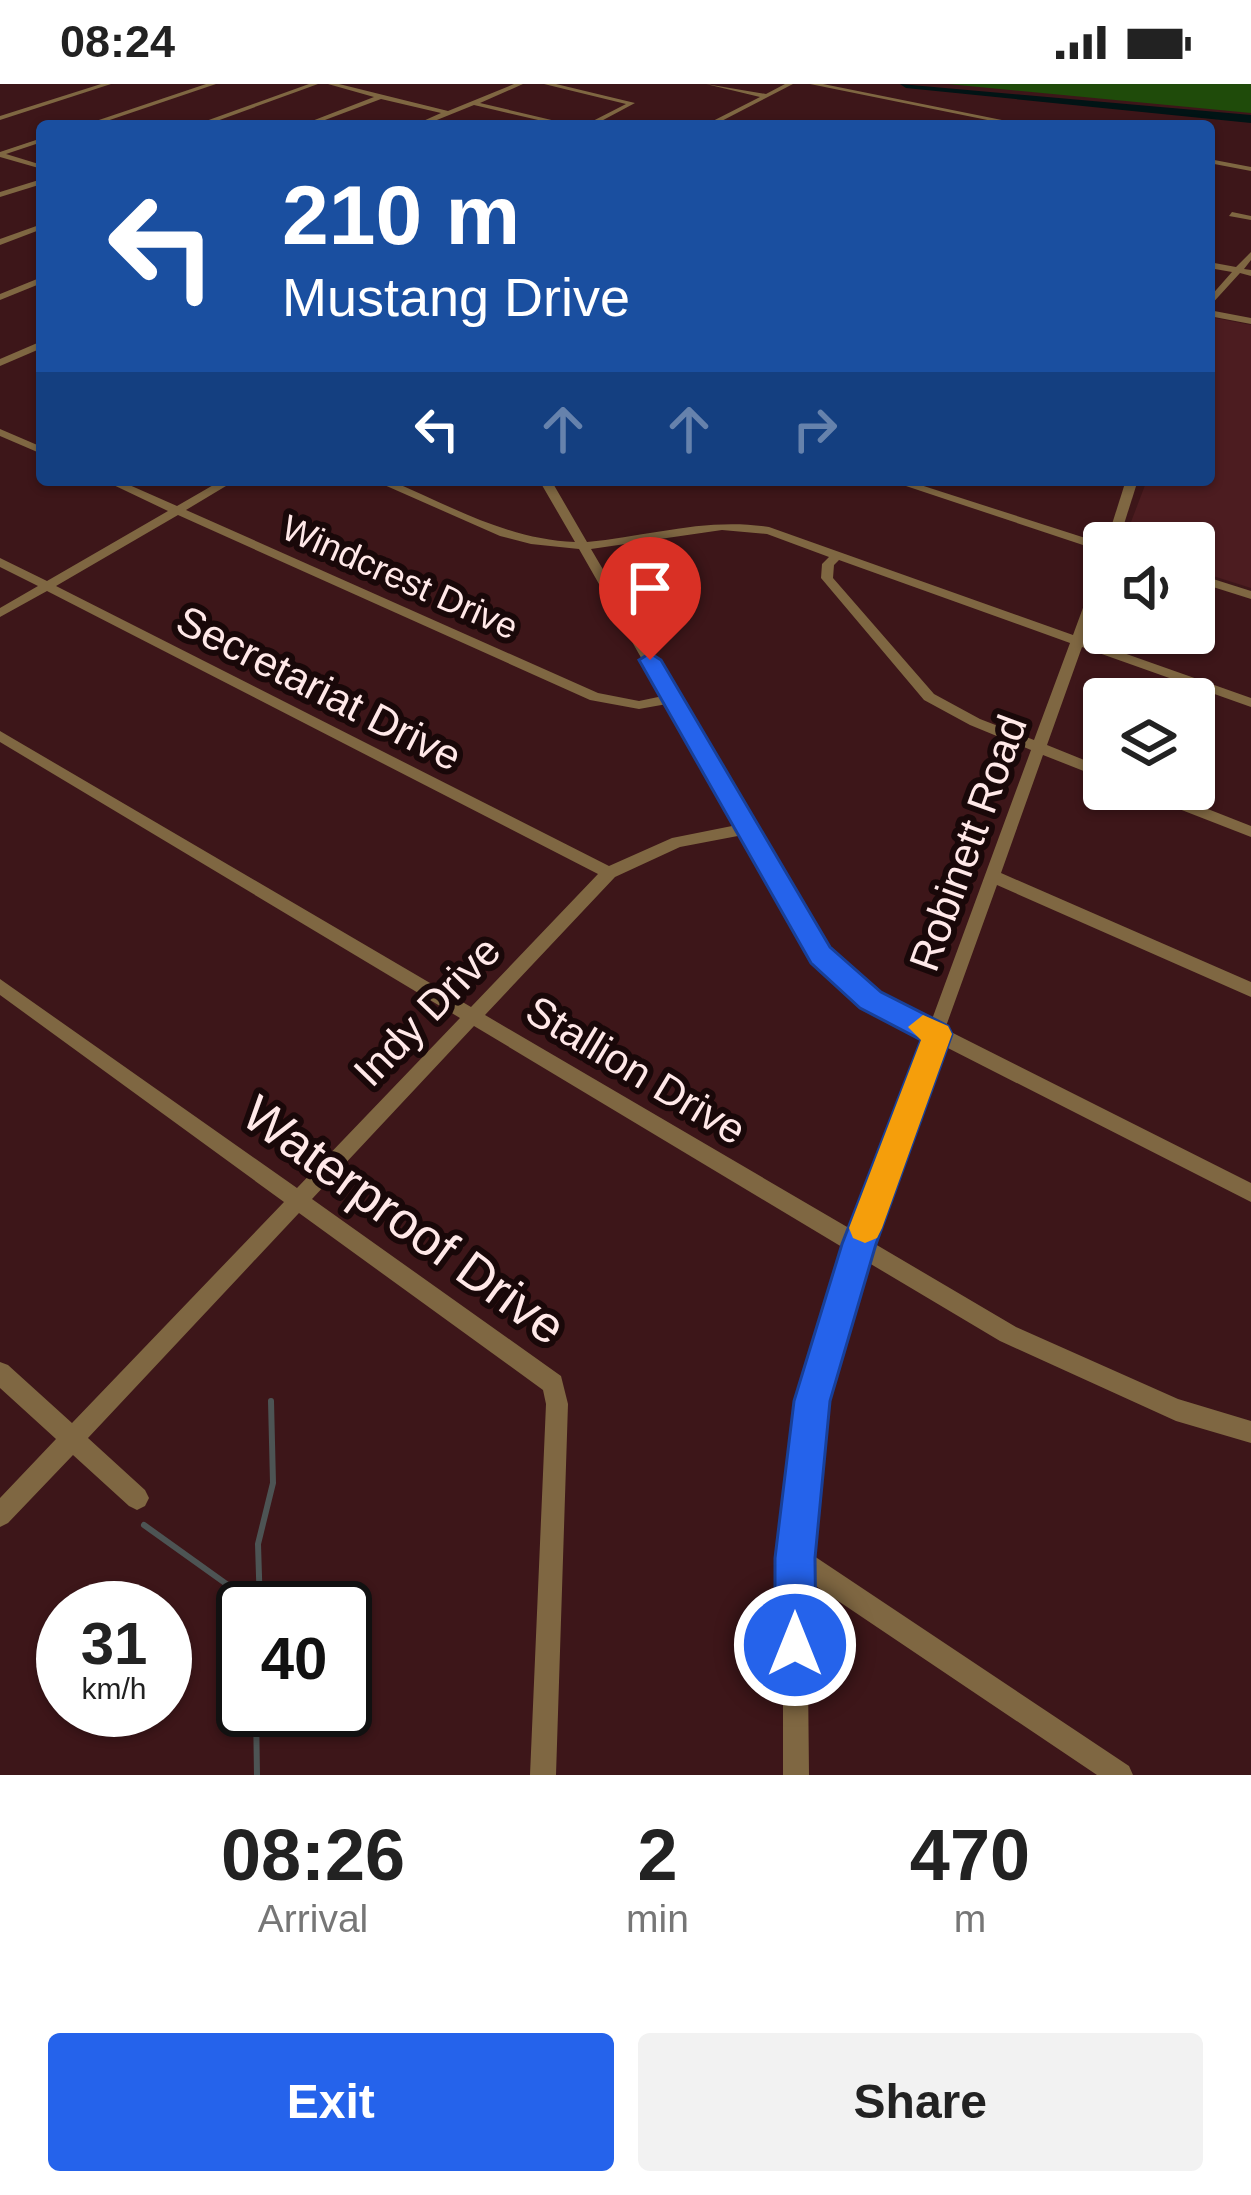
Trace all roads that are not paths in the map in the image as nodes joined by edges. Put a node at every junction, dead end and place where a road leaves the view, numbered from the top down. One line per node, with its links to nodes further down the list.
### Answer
1 (108, 84): 14 (street)
2 (213, 84): 15 (street)
3 (315, 84): 16 (street)
4 (332, 84): 11 (street)
5 (520, 84): 12 (street)
6 (547, 84): 20 (street)
7 (709, 84): 10 (street)
8 (790, 84): 10 (street)
9 (813, 84): 22 (street)
10 (767, 95): 21 (street)
11 (383, 96): 13 (street); 17 (street)
12 (472, 103): 13 (street); 19 (street)
13 (448, 113): 18 (street)
14 (0, 118)
15 (103, 120)
16 (213, 120)
17 (319, 120)
18 (431, 120)
19 (547, 120)
20 (599, 120)
21 (719, 120)
22 (993, 120)
23 (36, 142): 24 (street)
24 (0, 154): 26 (street)
25 (1215, 161): 27 (street)
26 (36, 165)
27 (1251, 169)
28 (36, 183): 29 (street)
29 (0, 195)
30 (1232, 214): 31 (street)
31 (1251, 218)
32 (36, 228): 33 (street)
33 (0, 242)
34 (1251, 255): 36 (street)
35 (1215, 266): 36 (street)
36 (1238, 270): 37 (street); 40 (street)
37 (1251, 273)
38 (36, 282): 39 (street)
39 (0, 297)
40 (1215, 297)
41 (1215, 314): 42 (street)
42 (1251, 322)
43 (36, 347): 44 (street)
44 (0, 363)
45 (0, 432): 46 (street)
46 (36, 448)
47 (122, 486): 53 (street, Windcrest Drive)
48 (220, 486): 53 (street)
49 (394, 486): 56 (street)
50 (548, 486): 56 (street)
51 (913, 486): 55 (street)
52 (1130, 486): 54 (street)
53 (178, 511): 60 (street); 65 (street, Windcrest Drive)
54 (1119, 522)
55 (1083, 541)
56 (583, 546): 57 (street); 65 (street)
57 (836, 556): 64 (street); 68 (street)
58 (0, 562): 60 (street, Secretariat Drive)
59 (1215, 584): 61 (street)
60 (46, 586): 62 (street); 73 (street, Secretariat Drive)
61 (1251, 596)
62 (0, 613)
63 (1083, 627): 64 (street, Robinett Road)
64 (1078, 641): 66 (street); 68 (street, Robinett Road)
65 (673, 698): 71 (street)
66 (1251, 703)
67 (0, 736): 77 (street, Stallion Drive)
68 (1039, 748): 69 (street); 74 (street, Robinett Road)
69 (1083, 766)
70 (1196, 810): 72 (street)
71 (747, 829): 73 (street, Indy Drive); 78 (street)
72 (1251, 832)
73 (609, 873): 77 (street, Indy Drive)
74 (994, 877): 76 (street); 78 (street, Robinett Road)
75 (0, 986): 80 (street, Waterproof Drive)
76 (1251, 990)
77 (473, 1015): 80 (street, Indy Drive); 81 (street, Stallion Drive)
78 (938, 1034): 79 (street); 81 (street, Robinett Road)
79 (1251, 1193)
80 (298, 1197): 84 (street, Indy Drive); 88 (street, Waterproof Drive)
81 (859, 1244): 83 (street, Stallion Drive); 87 (street, Robinett Road)
82 (0, 1373): 84 (street)
83 (1251, 1432)
84 (72, 1438): 85 (street); 86 (street, Indy Drive)
85 (137, 1498)
86 (0, 1515)
87 (795, 1558): 89 (street, Robinett Road); 90 (street)
88 (543, 1775)
89 (796, 1775)
90 (1120, 1775)

